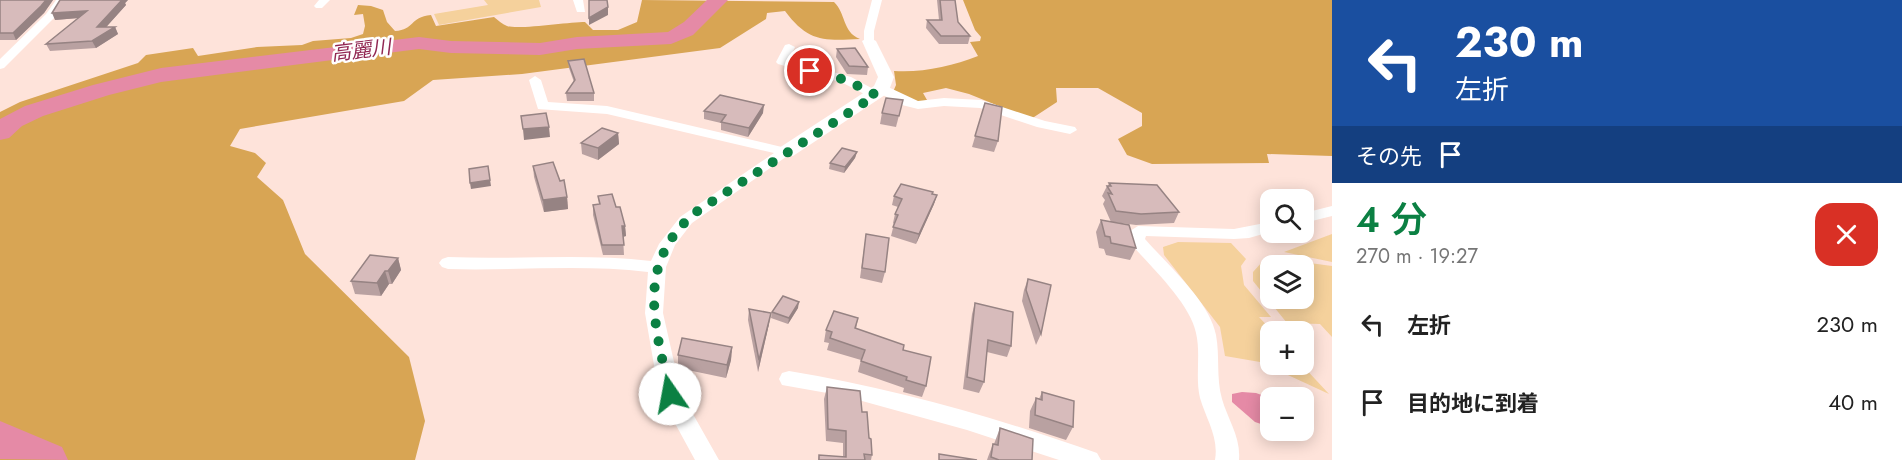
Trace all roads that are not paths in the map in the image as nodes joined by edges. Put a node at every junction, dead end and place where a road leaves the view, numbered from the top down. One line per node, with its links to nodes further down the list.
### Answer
1 (62, 0): 5 (street)
2 (877, 0): 3 (street)
3 (869, 41): 7 (street)
4 (789, 47): 7 (street)
5 (0, 66)
6 (535, 80): 9 (street)
7 (879, 92): 8 (street); 9 (street)
8 (1070, 130)
9 (786, 152): 14 (street)
10 (1332, 211): 11 (street)
11 (1314, 216)
12 (1260, 230): 18 (street)
13 (448, 262): 14 (street)
14 (657, 267): 16 (street)
15 (789, 379): 17 (street)
16 (707, 460)
17 (1089, 460)
18 (1227, 460)

